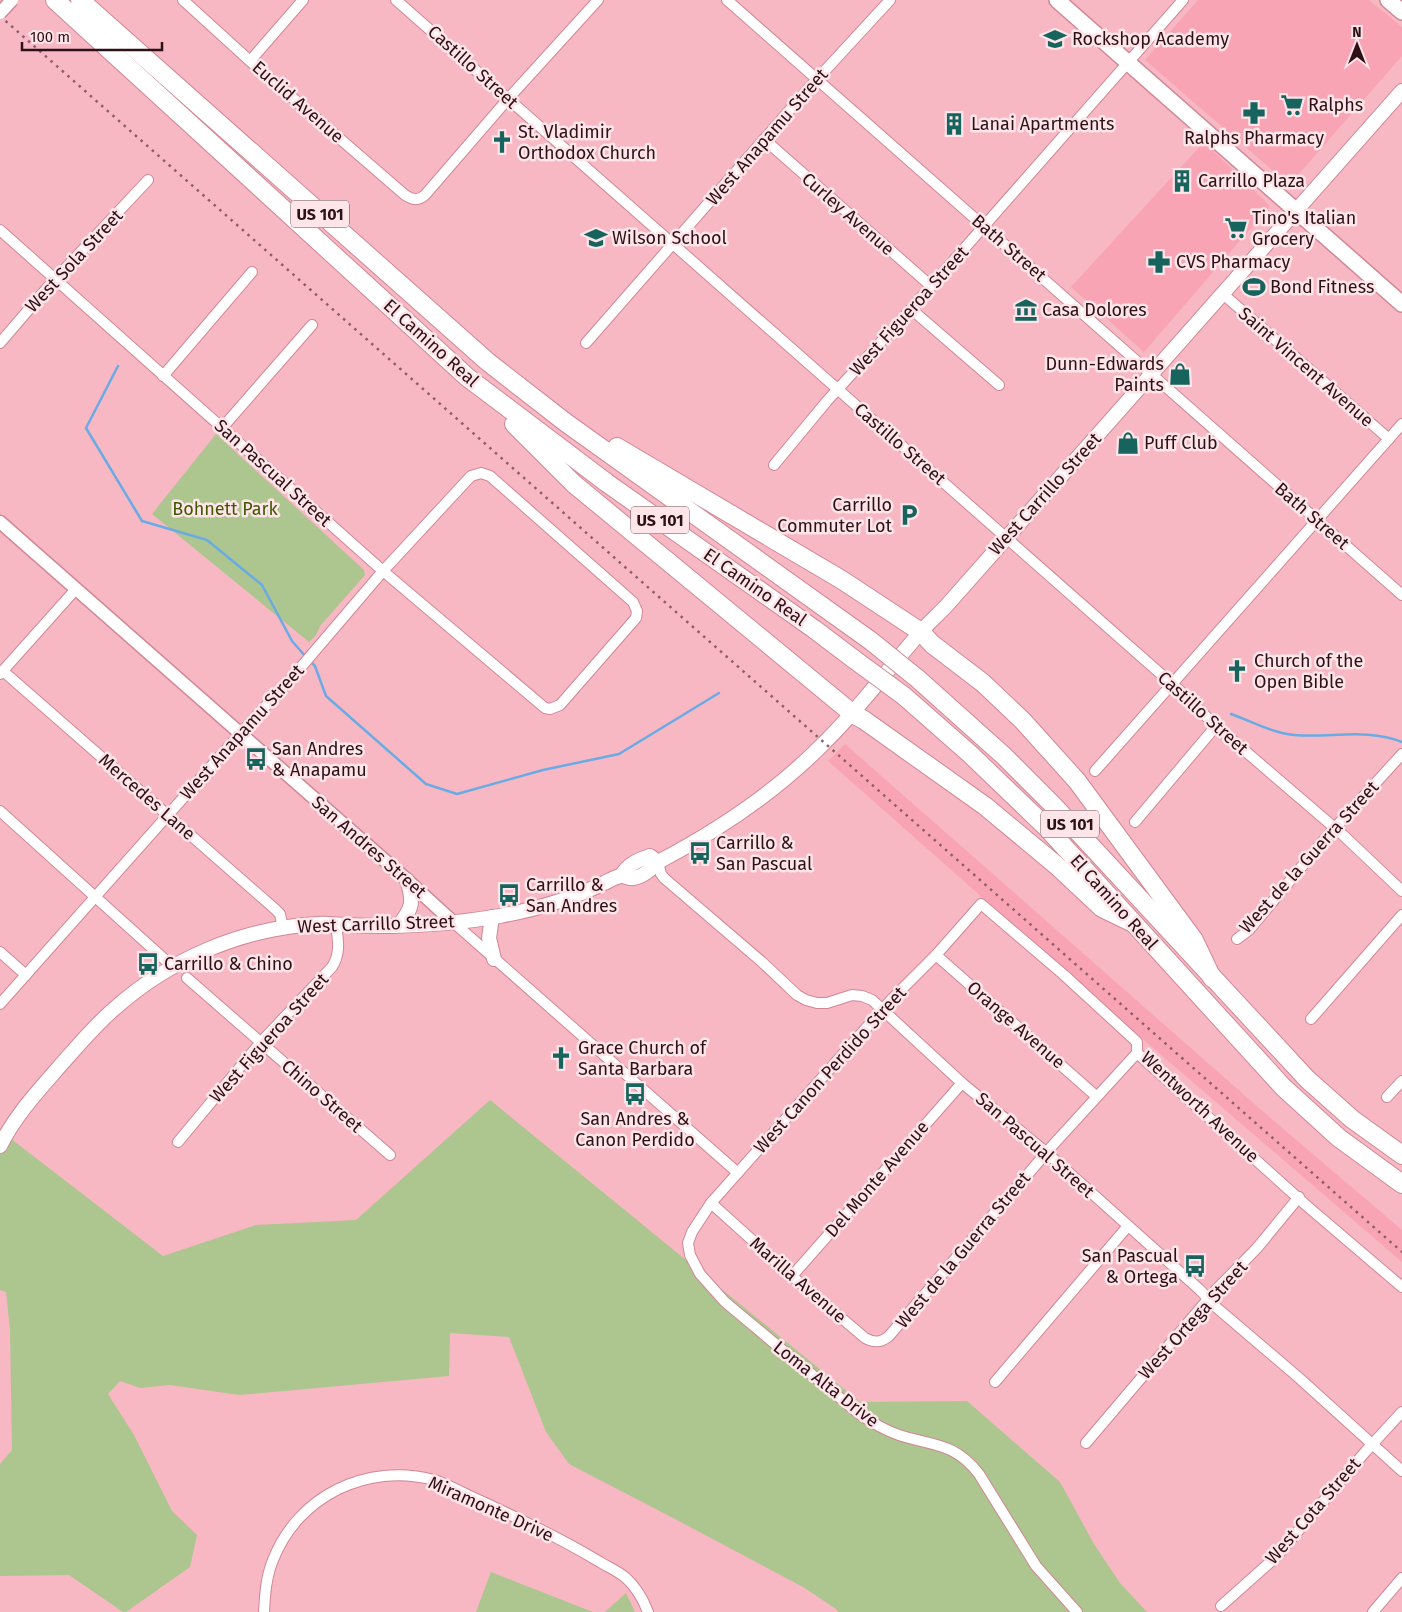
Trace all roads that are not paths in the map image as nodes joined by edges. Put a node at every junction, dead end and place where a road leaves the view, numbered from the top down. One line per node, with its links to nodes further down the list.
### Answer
1 (12, 0): 14 (street, bridge)
2 (55, 0): 37 (highway, El Camino Real / US 101)
3 (80, 0): 40 (highway, El Camino Real / US 101)
4 (183, 0): 15 (street, Euclid Avenue)
5 (304, 0): 15 (street)
6 (396, 0): 19 (street, Castillo Street)
7 (598, 0): 19 (street)
8 (728, 0): 17 (street, Bath Street)
9 (890, 0): 17 (street, West Anapamu Street)
10 (1057, 0): 16 (main road)
11 (1183, 0): 16 (street, West Figueroa Street)
12 (1388, 0): 13 (main road)
13 (1402, 12)
14 (0, 13)
15 (250, 61): 19 (street, Euclid Avenue)
16 (1127, 63): 22 (main road); 23 (street, West Figueroa Street)
17 (817, 79): 20 (street, West Anapamu Street); 23 (street, Bath Street)
18 (1402, 91): 22 (main road, West Carrillo Street)
19 (508, 99): 25 (street, Castillo Street)
20 (765, 140): 25 (street, West Anapamu Street); 28 (street, Curley Avenue)
21 (148, 180): 27 (street, West Sola Street)
22 (1297, 210): 29 (main road, West Carrillo Street); 30 (main road)
23 (984, 226): 28 (street, West Figueroa Street); 35 (street, Bath Street)
24 (0, 230): 27 (street, San Pascual Street)
25 (673, 244): 34 (street, West Anapamu Street); 39 (street, Castillo Street)
26 (252, 272): 36 (street)
27 (55, 280): 33 (street, West Sola Street); 36 (street, San Pascual Street)
28 (931, 286): 31 (street, West Figueroa Street)
29 (1223, 294): 35 (main road, West Carrillo Street); 43 (street, Saint Vincent Avenue)
30 (1402, 304)
31 (911, 309): 38 (street); 39 (street, West Figueroa Street)
32 (312, 325): 42 (street)
33 (0, 343)
34 (586, 343)
35 (1152, 374): 45 (street, Bath Street); 47 (main road, West Carrillo Street)
36 (163, 376): 42 (street, San Pascual Street)
37 (467, 377): 55 (highway); 72 (highway, El Camino Real / US 101, bridge)
38 (999, 385)
39 (838, 390): 44 (street, West Figueroa Street); 47 (street, Castillo Street)
40 (566, 422): 51 (highway); 83 (highway, El Camino Real / US 101, bridge)
41 (1402, 424): 43 (street)
42 (222, 428): 48 (street, San Pascual Street)
43 (1389, 439): 45 (street)
44 (774, 465)
45 (1317, 520): 50 (street, Bath Street); 53 (street)
46 (0, 522): 49 (street, San Andres Street)
47 (1006, 538): 51 (main road, West Carrillo Street); 53 (street, Castillo Street)
48 (382, 571): 54 (street, San Pascual Street); 54 (street, West Anapamu Street); 57 (street, West Anapamu Street)
49 (76, 589): 52 (street); 57 (street, San Andres Street)
50 (1402, 595)
51 (927, 626): 55 (main road, West Carrillo Street); 83 (highway)
52 (2, 673): 61 (street, Mercedes Lane)
53 (1172, 684): 56 (street, Castillo Street); 59 (street)
54 (550, 709)
55 (853, 714): 64 (main road, West Carrillo Street); 72 (highway)
56 (1216, 726): 62 (street); 63 (street, Castillo Street)
57 (240, 733): 61 (street, West Anapamu Street); 65 (street, San Andres Street)
58 (1402, 754): 63 (street, West de la Guerra Street)
59 (1095, 772)
60 (0, 811): 67 (street)
61 (168, 815): 67 (street, West Anapamu Street); 75 (street, Mercedes Lane)
62 (1134, 822)
63 (1335, 828): 66 (street, Castillo Street); 76 (street, West de la Guerra Street)
64 (658, 862): 70 (main road, West Carrillo Street); 85 (street, San Pascual Street)
65 (407, 880): 71 (street, San Andres Street); 74 (main road)
66 (1402, 891)
67 (96, 896): 80 (street); 81 (street, West Anapamu Street)
68 (981, 904): 78 (street, West Canon Perdido Street); 88 (street, Wentworth Avenue)
69 (1402, 915): 86 (street)
70 (492, 917): 71 (main road, West Carrillo Street); 79 (main road)
71 (453, 922): 74 (main road, West Carrillo Street); 79 (street, San Andres Street)
72 (1133, 923): 99 (highway, El Camino Real / US 101)
73 (336, 925): 74 (main road, West Carrillo Street); 75 (main road, West Carrillo Street); 87 (street, West Figueroa Street)
74 (399, 925)
75 (282, 928): 80 (main road, West Carrillo Street)
76 (1237, 939)
77 (0, 952): 81 (street)
78 (936, 955): 85 (street, West Canon Perdido Street); 91 (street, Orange Avenue)
79 (494, 959): 98 (street, San Andres Street)
80 (173, 966): 94 (main road, West Carrillo Street)
81 (26, 975): 84 (street, West Anapamu Street)
82 (187, 978): 87 (street, Chino Street)
83 (1212, 978): 97 (highway, El Camino Real / US 101)
84 (0, 1004)
85 (883, 1010): 90 (street, San Pascual Street); 98 (street, West Canon Perdido Street)
86 (1311, 1019)
87 (260, 1042): 93 (street, West Figueroa Street); 96 (street, Chino Street)
88 (1137, 1053): 91 (street, West de la Guerra Street); 100 (street, Wentworth Avenue)
89 (1402, 1081): 92 (street)
90 (962, 1082): 95 (street, San Pascual Street); 104 (street, Del Monte Avenue)
91 (1096, 1096): 95 (street, West de la Guerra Street)
92 (1387, 1097)
93 (178, 1142)
94 (0, 1146)
95 (1047, 1153): 102 (street, San Pascual Street); 107 (street, West de la Guerra Street)
96 (390, 1155)
97 (1402, 1155)
98 (738, 1173): 101 (street, West Canon Perdido Street)
99 (1402, 1184)
100 (1299, 1196): 105 (street, Wentworth Avenue); 106 (street, West Ortega Street)
101 (711, 1203): 103 (street, West Canon Perdido Street); 104 (street, Marilla Avenue)
102 (1128, 1226): 106 (street, San Pascual Street); 108 (street)
103 (688, 1243): 117 (street, Loma Alta Drive)
104 (792, 1276): 107 (street, Marilla Avenue)
105 (1402, 1287)
106 (1209, 1299): 110 (street, West Ortega Street); 111 (street, San Pascual Street)
107 (889, 1336)
108 (994, 1382)
109 (1402, 1412): 111 (street, West Cota Street)
110 (1086, 1443)
111 (1372, 1445): 112 (street, San Pascual Street); 114 (street, West Cota Street)
112 (1402, 1471)
113 (1402, 1578): 118 (street)
114 (1220, 1606)
115 (264, 1612): 116 (street, Miramonte Drive)
116 (648, 1612)
117 (1077, 1612)
118 (1373, 1612)

